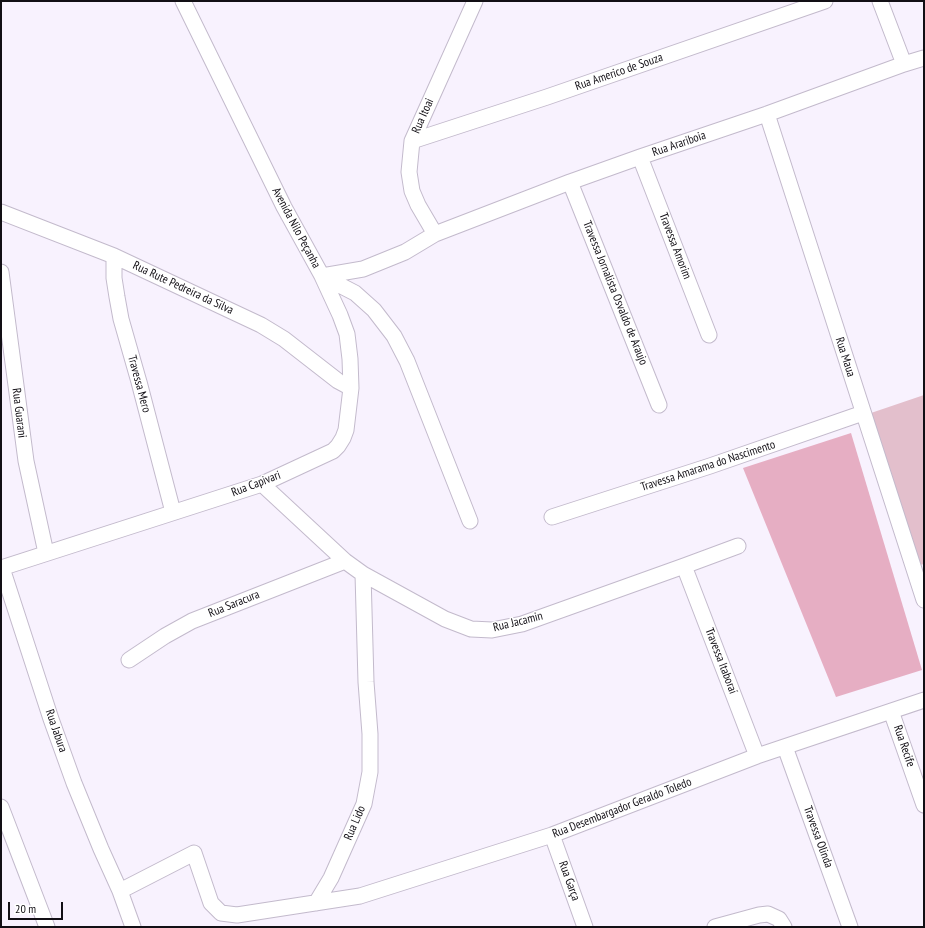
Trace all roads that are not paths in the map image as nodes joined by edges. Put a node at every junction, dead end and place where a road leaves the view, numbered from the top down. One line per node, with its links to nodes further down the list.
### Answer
1 (183, 1): 15 (street, Avenida Nilo Peçanha)
2 (475, 1): 8 (street, Rua Itoai)
3 (825, 1): 8 (street, Rua Americo de Souza)
4 (880, 1): 6 (street)
5 (924, 58): 6 (street, Rua Arariboia)
6 (904, 64): 7 (street, Rua Arariboia)
7 (767, 114): 9 (street, Rua Arariboia); 19 (street, Rua Maua)
8 (412, 141): 12 (street, Rua Itoai)
9 (640, 157): 10 (street, Rua Arariboia); 16 (street, Travessa Amorim)
10 (570, 182): 12 (street, Rua Arariboia); 18 (street, Travessa Jornalista Osvaldo de Araujo)
11 (1, 212): 13 (street, Rua Rute Pedreira da Silva)
12 (435, 234): 15 (street, Rua Arariboia)
13 (114, 256): 17 (street, Rua Rute Pedreira da Silva); 21 (street, Travessa Mero)
14 (1, 272): 25 (street, Rua Guarani)
15 (322, 276): 17 (street, Rua Capivari); 23 (street, Avenida Nilo Peçanha)
16 (710, 335)
17 (351, 388): 20 (street, Rua Capivari)
18 (659, 405)
19 (863, 413): 22 (street, Travessa Amarama do Nascimento); 30 (street, Rua Maua)
20 (262, 484): 21 (street, Rua Capivari); 26 (street, Rua Jacamin)
21 (172, 512): 25 (street, Rua Capivari)
22 (552, 517)
23 (470, 521)
24 (738, 546): 27 (street, Rua Jacamin)
25 (46, 553): 28 (street, Rua Capivari)
26 (345, 561): 29 (street, Rua Jacamin); 31 (street, Rua Saracura)
27 (684, 566): 29 (street, Rua Jacamin); 35 (street, Travessa Itaboraí)
28 (2, 568): 39 (street, Rua Jabura)
29 (363, 574): 40 (street, Rua Lido)
30 (924, 600)
31 (129, 660)
32 (924, 700): 33 (street, Rua Desembargador Geraldo Toledo)
33 (891, 711): 34 (street, Rua Desembargador Geraldo Toledo); 36 (street, Rua Recife)
34 (785, 747): 35 (street, Rua Desembargador Geraldo Toledo); 46 (street, Travessa Olinda)
35 (758, 756): 38 (street, Rua Desembargador Geraldo Toledo)
36 (924, 805)
37 (1, 806): 41 (street)
38 (552, 835): 40 (street, Rua Desembargador Geraldo Toledo); 43 (street, Rua Garça)
39 (120, 891): 40 (street); 42 (street, Rua Jabura)
40 (316, 903)
41 (47, 927)
42 (133, 927)
43 (586, 927)
44 (714, 927): 45 (street)
45 (784, 927)
46 (850, 927)

